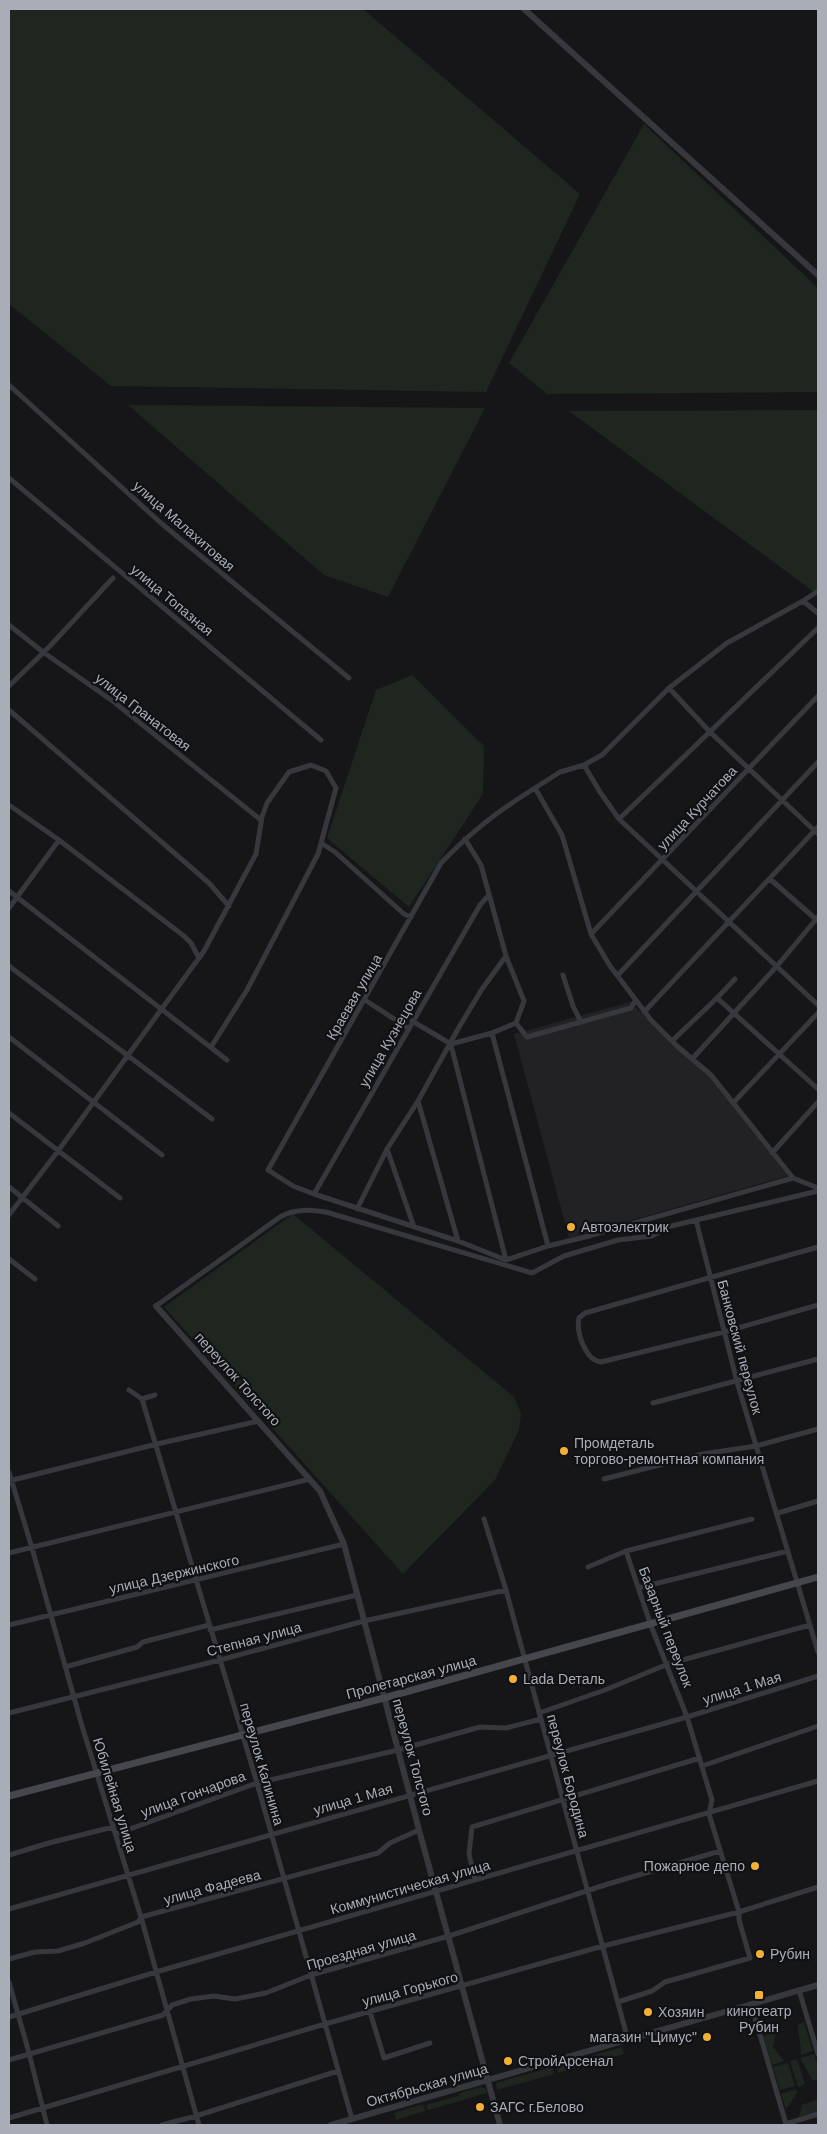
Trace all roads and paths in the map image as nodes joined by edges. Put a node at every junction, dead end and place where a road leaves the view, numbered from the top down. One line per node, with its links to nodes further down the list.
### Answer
1 (524, 9): 2 (street)
2 (818, 275)
3 (9, 385): 12 (street, улица Малахитовая)
4 (9, 478): 18 (street, улица Топазная)
5 (113, 578): 11 (street)
6 (818, 590): 7 (street, Краевая улица)
7 (803, 601): 8 (street); 14 (street, Краевая улица)
8 (818, 613)
9 (9, 624): 11 (street, улица Гранатовая)
10 (818, 628): 17 (street)
11 (43, 652): 13 (street); 26 (street, улица Гранатовая)
12 (349, 678)
13 (9, 686)
14 (670, 688): 17 (street); 20 (street, Краевая улица)
15 (818, 696): 21 (street, улица Курчатова)
16 (9, 710): 37 (street)
17 (710, 732): 21 (street); 25 (street)
18 (321, 740)
19 (818, 762): 23 (street)
20 (584, 766): 22 (street, Краевая улица); 25 (street)
21 (749, 769): 23 (street); 31 (street, улица Курчатова)
22 (535, 788): 28 (street, Краевая улица); 42 (street)
23 (781, 800): 27 (street); 34 (street)
24 (9, 805): 29 (street)
25 (619, 819): 31 (street)
26 (262, 820): 30 (street); 37 (street)
27 (817, 831): 32 (street)
28 (465, 838): 35 (street); 39 (street, Краевая улица)
29 (59, 840): 36 (street); 44 (street)
30 (321, 843): 39 (street); 66 (street)
31 (663, 860): 34 (street); 42 (street, улица Курчатова)
32 (770, 879): 40 (street); 41 (street)
33 (9, 891): 36 (street)
34 (696, 891): 41 (street); 48 (street)
35 (489, 895): 43 (street); 58 (street, улица Кузнецова)
36 (16, 897): 38 (street); 54 (street)
37 (229, 906): 44 (street)
38 (9, 908)
39 (411, 917): 51 (street, Краевая улица)
40 (818, 919): 46 (street)
41 (729, 922): 46 (street); 55 (street)
42 (590, 934): 48 (street)
43 (506, 956): 60 (street); 65 (street)
44 (199, 958): 54 (street)
45 (9, 966): 67 (street)
46 (777, 966): 53 (street); 57 (street)
47 (563, 975): 59 (street)
48 (618, 975): 52 (street)
49 (735, 979): 50 (street)
50 (717, 998): 57 (street); 64 (street)
51 (365, 1000): 61 (street); 85 (street, Краевая улица)
52 (635, 1001): 55 (street); 59 (street)
53 (818, 1005)
54 (163, 1009): 66 (street); 67 (street)
55 (644, 1012): 64 (street)
56 (818, 1013): 68 (street)
57 (733, 1014): 68 (street); 69 (street)
58 (412, 1021): 61 (street, улица Кузнецова); 65 (street)
59 (582, 1022): 60 (street)
60 (516, 1023): 62 (street)
61 (408, 1028): 85 (street, улица Кузнецова)
62 (492, 1032): 65 (street); 94 (street)
63 (9, 1036): 74 (street)
64 (672, 1041): 69 (street)
65 (450, 1044): 72 (street); 97 (street)
66 (211, 1047): 70 (street)
67 (129, 1054): 74 (street); 77 (street)
68 (779, 1055): 71 (street); 75 (street)
69 (692, 1059): 75 (street)
70 (227, 1060)
71 (818, 1089)
72 (418, 1101): 78 (street); 93 (street)
73 (818, 1102): 80 (street)
74 (94, 1103): 79 (street); 81 (street)
75 (733, 1103): 80 (street)
76 (9, 1113): 79 (street)
77 (212, 1119)
78 (387, 1149): 88 (street); 92 (street)
79 (58, 1151): 86 (street); 87 (street)
80 (772, 1153): 82 (street)
81 (162, 1155)
82 (793, 1178): 84 (street); 94 (street)
83 (9, 1187): 86 (street)
84 (818, 1189): 90 (street)
85 (314, 1194): 88 (street)
86 (22, 1198): 89 (street); 91 (street)
87 (120, 1198)
88 (357, 1209): 92 (street)
89 (9, 1215)
90 (696, 1220): 98 (street, Банковский переулок); 101 (street)
91 (58, 1226)
92 (414, 1227): 93 (street)
93 (458, 1242): 97 (street)
94 (548, 1246): 97 (street)
95 (818, 1247): 98 (street)
96 (9, 1258): 99 (street)
97 (506, 1260)
98 (710, 1278): 102 (street, Банковский переулок); 102 (street)
99 (35, 1279)
100 (818, 1305): 102 (street)
101 (156, 1306): 109 (street, переулок Толстого)
102 (724, 1332): 104 (street, Банковский переулок)
103 (818, 1358): 104 (street)
104 (737, 1382): 108 (street); 112 (street, Банковский переулок)
105 (129, 1390): 107 (street)
106 (155, 1395): 107 (street)
107 (142, 1399): 111 (street, переулок Калинина)
108 (653, 1403)
109 (259, 1421): 111 (street); 114 (street, переулок Толстого)
110 (818, 1429): 112 (street)
111 (157, 1444): 116 (street); 118 (street, переулок Калинина)
112 (756, 1446): 115 (street); 119 (street, Банковский переулок)
113 (9, 1472): 116 (street, Юбилейная улица)
114 (310, 1479): 118 (street); 122 (street, переулок Толстого)
115 (604, 1479)
116 (10, 1481): 123 (street, Юбилейная улица)
117 (818, 1502): 119 (street)
118 (177, 1513): 123 (street); 129 (street, переулок Калинина)
119 (778, 1513): 125 (street, Банковский переулок)
120 (484, 1519): 132 (street, переулок Бородина)
121 (752, 1519): 124 (street)
122 (344, 1544): 129 (street, улица Дзержинского); 133 (street, переулок Толстого)
123 (32, 1548): 126 (street); 134 (street, Юбилейная улица)
124 (626, 1551): 127 (street); 131 (street, Базарный переулок)
125 (788, 1551): 130 (street, Банковский переулок); 131 (street)
126 (9, 1553)
127 (588, 1567)
128 (818, 1577): 130 (main road, Пролетарская улица)
129 (197, 1581): 134 (street, улица Дзержинского); 139 (street, переулок Калинина)
130 (797, 1583): 136 (main road, Пролетарская улица); 138 (street, Банковский переулок)
131 (641, 1588): 136 (street, Базарный переулок)
132 (506, 1590): 135 (street, Степная улица); 141 (street, переулок Бородина)
133 (357, 1595): 135 (street, переулок Толстого); 139 (street)
134 (51, 1615): 137 (street, улица Дзержинского); 144 (street, Юбилейная улица)
135 (364, 1621): 142 (street, Степная улица); 147 (street, переулок Толстого)
136 (650, 1623): 141 (main road, Пролетарская улица); 143 (street, Базарный переулок)
137 (9, 1625)
138 (810, 1625): 140 (street, Банковский переулок); 143 (street)
139 (210, 1627): 142 (street, переулок Калинина); 144 (street)
140 (818, 1652)
141 (524, 1658): 147 (main road, Пролетарская улица); 149 (street, переулок Бородина)
142 (220, 1660): 146 (street, Степная улица); 153 (street, переулок Калинина)
143 (668, 1664): 149 (street); 150 (street, Базарный переулок)
144 (65, 1667): 146 (street, Юбилейная улица)
145 (818, 1676): 150 (street, улица 1 Мая)
146 (74, 1696): 148 (street, Степная улица); 158 (street, Юбилейная улица)
147 (384, 1698): 153 (main road, Пролетарская улица); 154 (street, переулок Толстого)
148 (9, 1713)
149 (539, 1713): 151 (street, переулок Бородина)
150 (687, 1717): 155 (street, улица 1 Мая); 156 (street, Базарный переулок)
151 (541, 1719): 154 (street, улица Гончарова); 155 (street, переулок Бородина)
152 (818, 1726): 157 (street)
153 (242, 1736): 158 (main road, Пролетарская улица); 160 (street, переулок Калинина)
154 (398, 1750): 160 (street, улица Гончарова); 161 (street, переулок Толстого)
155 (550, 1754): 161 (street, улица 1 Мая); 163 (street, переулок Бородина)
156 (700, 1758): 157 (street, Базарный переулок); 163 (street)
157 (702, 1766): 164 (street, Базарный переулок)
158 (97, 1774): 162 (main road, Пролетарская улица); 165 (street, Юбилейная улица)
159 (818, 1781): 164 (street, Коммунистическая улица)
160 (256, 1783): 167 (street, улица Гончарова); 168 (street, переулок Калинина)
161 (410, 1795): 166 (street, переулок Толстого); 168 (street, улица 1 Мая)
162 (9, 1796)
163 (562, 1799): 169 (street, переулок Бородина); 174 (street)
164 (709, 1814): 169 (street, Коммунистическая улица); 170 (street, Базарный переулок)
165 (113, 1827): 167 (street, Юбилейная улица); 171 (street)
166 (419, 1830): 173 (street, улица Фадеева); 176 (street, переулок Толстого)
167 (116, 1834): 172 (street, Юбилейная улица)
168 (271, 1835): 172 (street, улица 1 Мая); 173 (street, переулок Калинина)
169 (576, 1850): 174 (street, Коммунистическая улица); 177 (street, переулок Бородина)
170 (720, 1851): 177 (street, Проездная улица); 179 (street, Базарный переулок)
171 (9, 1855)
172 (128, 1874): 178 (street, улица 1 Мая); 180 (street, Юбилейная улица)
173 (284, 1879): 180 (street, улица Фадеева); 181 (street, переулок Калинина)
174 (475, 1880): 176 (street, Коммунистическая улица)
175 (818, 1887): 179 (street, улица Горького)
176 (436, 1891): 181 (street, Коммунистическая улица); 182 (street, переулок Толстого)
177 (588, 1891): 182 (street, Проездная улица); 183 (street, переулок Бородина)
178 (9, 1909)
179 (739, 1912): 183 (street, улица Горького); 191 (street, Базарный переулок)
180 (141, 1917): 184 (street, улица Фадеева); 185 (street, Юбилейная улица)
181 (298, 1931): 185 (street, Коммунистическая улица); 186 (street, переулок Калинина)
182 (449, 1936): 186 (street, Проездная улица); 189 (street, переулок Толстого)
183 (603, 1946): 189 (street, улица Горького); 191 (street, переулок Бородина)
184 (9, 1959)
185 (156, 1972): 193 (street, Юбилейная улица); 195 (street, Коммунистическая улица)
186 (311, 1975): 193 (street, Проездная улица); 197 (street, переулок Калинина)
187 (9, 1982): 195 (street)
188 (818, 1985): 190 (street, Октябрьская улица)
189 (463, 1987): 194 (street, улица Горького); 205 (street, переулок Толстого)
190 (799, 1990): 192 (street, Октябрьская улица); 201 (street)
191 (618, 2002): 198 (street, переулок Бородина)
192 (751, 2004): 198 (street, Октябрьская улица); 207 (street)
193 (167, 2010): 200 (street, Проездная улица); 203 (street, Юбилейная улица)
194 (370, 2012): 197 (street, улица Горького); 199 (street)
195 (18, 2015): 196 (street, Коммунистическая улица); 200 (street)
196 (9, 2017)
197 (325, 2024): 203 (street, улица Горького); 204 (street, переулок Калинина)
198 (628, 2040): 205 (street, Октябрьская улица)
199 (430, 2044)
200 (29, 2053): 202 (street, Проездная улица); 206 (street)
201 (818, 2054)
202 (9, 2060)
203 (182, 2066): 206 (street, улица Горького); 208 (street, Юбилейная улица)
204 (338, 2071): 208 (street); 210 (street, переулок Калинина)
205 (488, 2080): 210 (street, Октябрьская улица); 215 (street, переулок Толстого)
206 (42, 2109): 209 (street, улица Горького); 211 (street)
207 (818, 2114)
208 (196, 2116): 212 (street); 213 (street, Юбилейная улица)
209 (9, 2118)
210 (352, 2119): 214 (street, Октябрьская улица)
211 (47, 2125)
212 (162, 2125)
213 (199, 2125)
214 (331, 2125)
215 (500, 2125)

